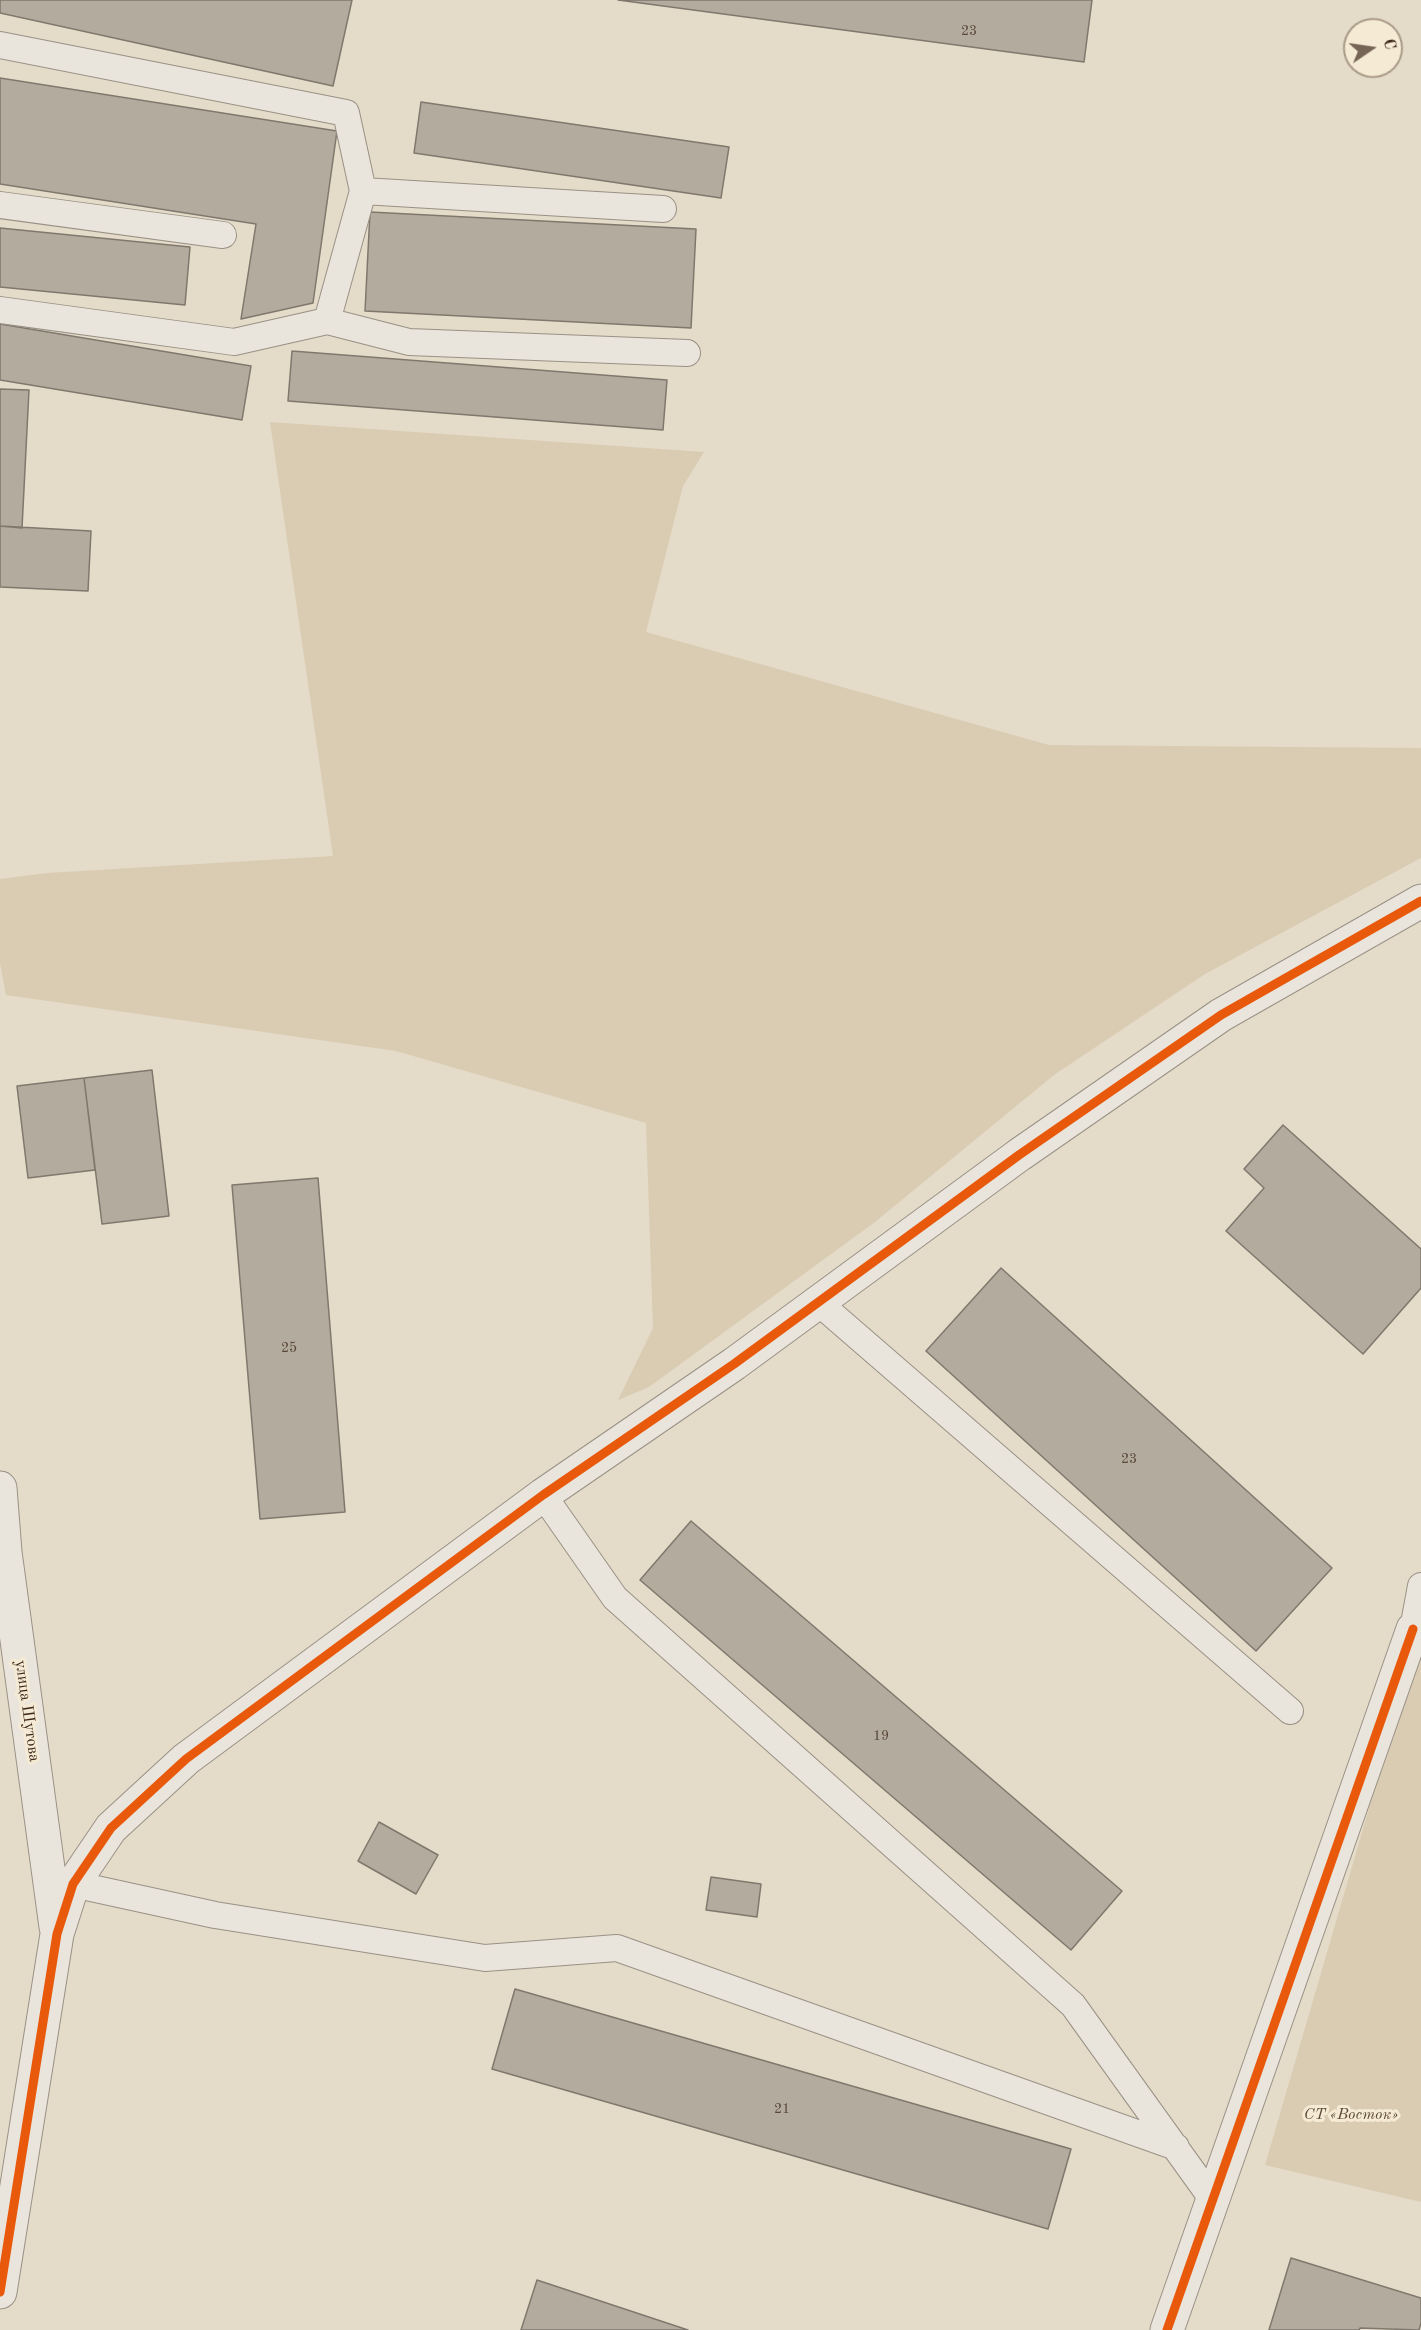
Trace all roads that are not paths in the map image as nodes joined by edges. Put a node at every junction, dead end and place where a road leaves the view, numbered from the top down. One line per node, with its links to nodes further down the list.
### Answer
1 (0, 45): 2 (lane)
2 (363, 191): 4 (lane); 7 (lane)
3 (0, 205): 5 (lane)
4 (663, 209)
5 (223, 235)
6 (0, 310): 7 (lane)
7 (327, 321): 8 (lane)
8 (687, 353)
9 (1421, 901): 10 (street)
10 (819, 1303): 12 (street); 16 (lane)
11 (0, 1488): 13 (street, улица Шутова)
12 (543, 1495): 17 (street); 19 (lane)
13 (3, 1552): 18 (street, улица Шутова)
14 (1421, 1586): 15 (lane)
15 (1417, 1631): 20 (street)
16 (1290, 1711)
17 (74, 1884): 18 (street); 19 (lane)
18 (57, 1934): 21 (street)
19 (1176, 2147): 20 (lane)
20 (1213, 2200): 22 (street)
21 (0, 2292)
22 (1167, 2330)

